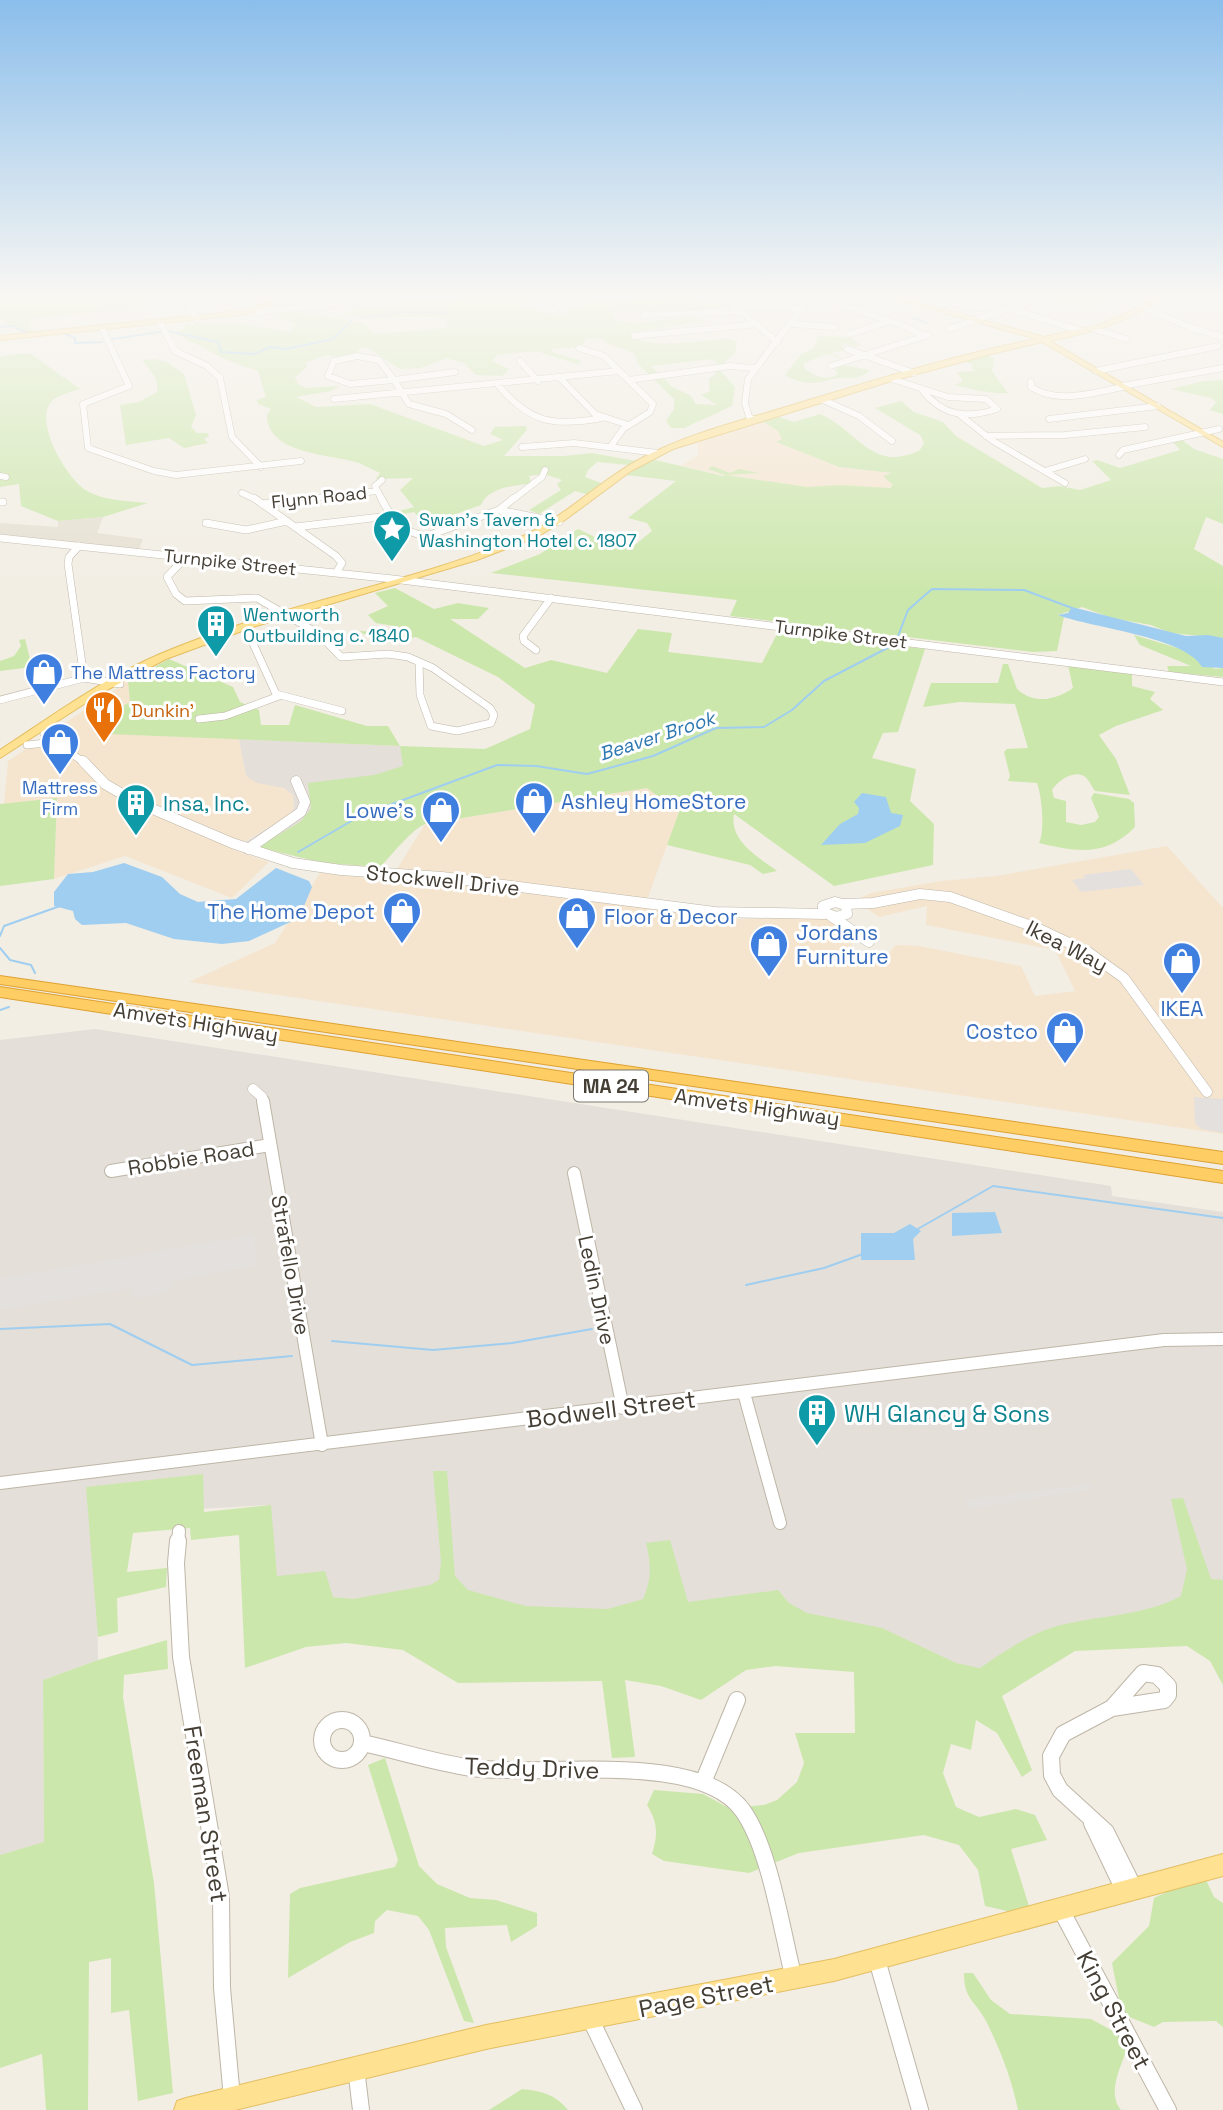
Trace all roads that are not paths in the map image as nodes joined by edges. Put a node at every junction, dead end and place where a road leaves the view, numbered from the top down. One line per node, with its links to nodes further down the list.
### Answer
1 (111, 393): 36 (street)
2 (223, 393): 36 (street)
3 (396, 393): 15 (street)
4 (401, 393): 25 (street)
5 (506, 393): 20 (street)
6 (576, 393): 20 (street)
7 (641, 393): 22 (street)
8 (747, 393): 18 (street)
9 (844, 393): 16 (main road)
10 (925, 393): 19 (street)
11 (935, 393): 19 (street)
12 (1041, 393): 13 (street)
13 (1076, 393)
14 (1135, 393): 17 (main road)
15 (334, 399)
16 (823, 400): 18 (main road); 28 (street)
17 (1158, 407): 21 (street); 26 (main road)
18 (750, 415): 32 (main road)
19 (961, 415): 27 (street)
20 (602, 418): 22 (street)
21 (1049, 419)
22 (628, 425): 30 (street)
23 (1145, 427): 27 (street)
24 (1219, 429): 26 (street)
25 (472, 430)
26 (1199, 432): 29 (main road); 33 (street)
27 (986, 436): 38 (street)
28 (892, 441)
29 (1223, 445)
30 (611, 446): 31 (street); 32 (street)
31 (522, 447)
32 (659, 453): 47 (main road)
33 (1119, 454)
34 (1085, 459): 38 (street)
35 (301, 461): 36 (street)
36 (261, 467)
37 (545, 470): 44 (street)
38 (1045, 471): 40 (street)
39 (382, 480): 41 (street)
40 (1065, 483)
41 (377, 491): 43 (street, Flynn Road); 45 (street)
42 (242, 493): 43 (street)
43 (262, 504): 46 (street)
44 (499, 510): 45 (street); 47 (street)
45 (389, 516): 49 (street)
46 (286, 521): 48 (street); 49 (street)
47 (559, 522): 54 (main road)
48 (206, 523)
49 (295, 527): 53 (street)
50 (0, 538): 51 (street, Turnpike Street)
51 (79, 546): 52 (street, Turnpike Street); 62 (street)
52 (186, 557): 53 (street, Turnpike Street); 58 (street)
53 (336, 573): 55 (street, Turnpike Street)
54 (427, 575): 55 (main road); 56 (street, Turnpike Street)
55 (404, 580): 56 (street, Turnpike Street); 58 (main road)
56 (460, 587): 57 (street, Turnpike Street)
57 (551, 598): 60 (street); 63 (street, Turnpike Street)
58 (288, 615): 59 (main road); 61 (street)
59 (246, 628): 64 (main road); 65 (street)
60 (536, 650)
61 (419, 663): 61 (street)
62 (84, 678): 64 (street); 66 (street)
63 (1223, 682)
64 (117, 683): 69 (main road)
65 (279, 696): 67 (street); 68 (street)
66 (0, 700)
67 (342, 711)
68 (199, 719)
69 (40, 733): 70 (street, Stockwell Drive); 71 (main road); 72 (main road); 75 (street, Stockwell Drive)
70 (58, 743): 71 (street); 75 (street, Stockwell Drive)
71 (27, 745): 73 (main road)
72 (0, 755)
73 (0, 762)
74 (296, 781): 76 (street)
75 (118, 791): 76 (street, Stockwell Drive)
76 (248, 849): 78 (street, Stockwell Drive)
77 (846, 910): 78 (street); 78 (street); 79 (street); 88 (street, Ikea Way)
78 (826, 912): 79 (street)
79 (848, 930): 80 (street)
80 (869, 942)
81 (0, 970): 83 (highway)
82 (0, 980): 83 (highway, Amvets Highway / MA 24)
83 (53, 988): 90 (highway, Amvets Highway / MA 24)
84 (0, 992): 85 (highway, Amvets Highway / MA 24)
85 (32, 997): 86 (highway); 93 (highway, Amvets Highway / MA 24)
86 (0, 998)
87 (253, 1089): 89 (street, Strafello Drive)
88 (1207, 1092)
89 (270, 1145): 91 (street, Robbie Road); 97 (street, Strafello Drive)
90 (1223, 1158)
91 (111, 1171)
92 (575, 1172): 96 (street, Ledin Drive)
93 (1223, 1177)
94 (1223, 1339): 95 (street, Bodwell Street)
95 (744, 1393): 96 (street, Bodwell Street); 99 (street)
96 (622, 1408): 97 (street, Bodwell Street)
97 (322, 1445): 98 (street, Bodwell Street)
98 (0, 1483)
99 (780, 1523)
100 (180, 1531): 114 (street, Freeman Street)
101 (1132, 1685): 103 (street); 103 (street); 104 (street)
102 (737, 1700): 106 (street)
103 (1144, 1703): 104 (street)
104 (1112, 1708): 108 (street)
105 (363, 1744): 106 (street, Teddy Drive)
106 (704, 1780): 111 (street)
107 (1223, 1865): 108 (main road, Page Street)
108 (1130, 1891): 109 (main road, Page Street)
109 (1061, 1910): 110 (main road, Page Street); 119 (street, King Street)
110 (877, 1960): 111 (main road, Page Street); 118 (street)
111 (794, 1979): 112 (main road, Page Street)
112 (590, 2018): 113 (main road, Page Street); 117 (street)
113 (356, 2068): 114 (main road, Page Street); 116 (street)
114 (232, 2098): 115 (main road, Page Street)
115 (186, 2110)
116 (361, 2110)
117 (634, 2110)
118 (920, 2110)
119 (1167, 2110)

